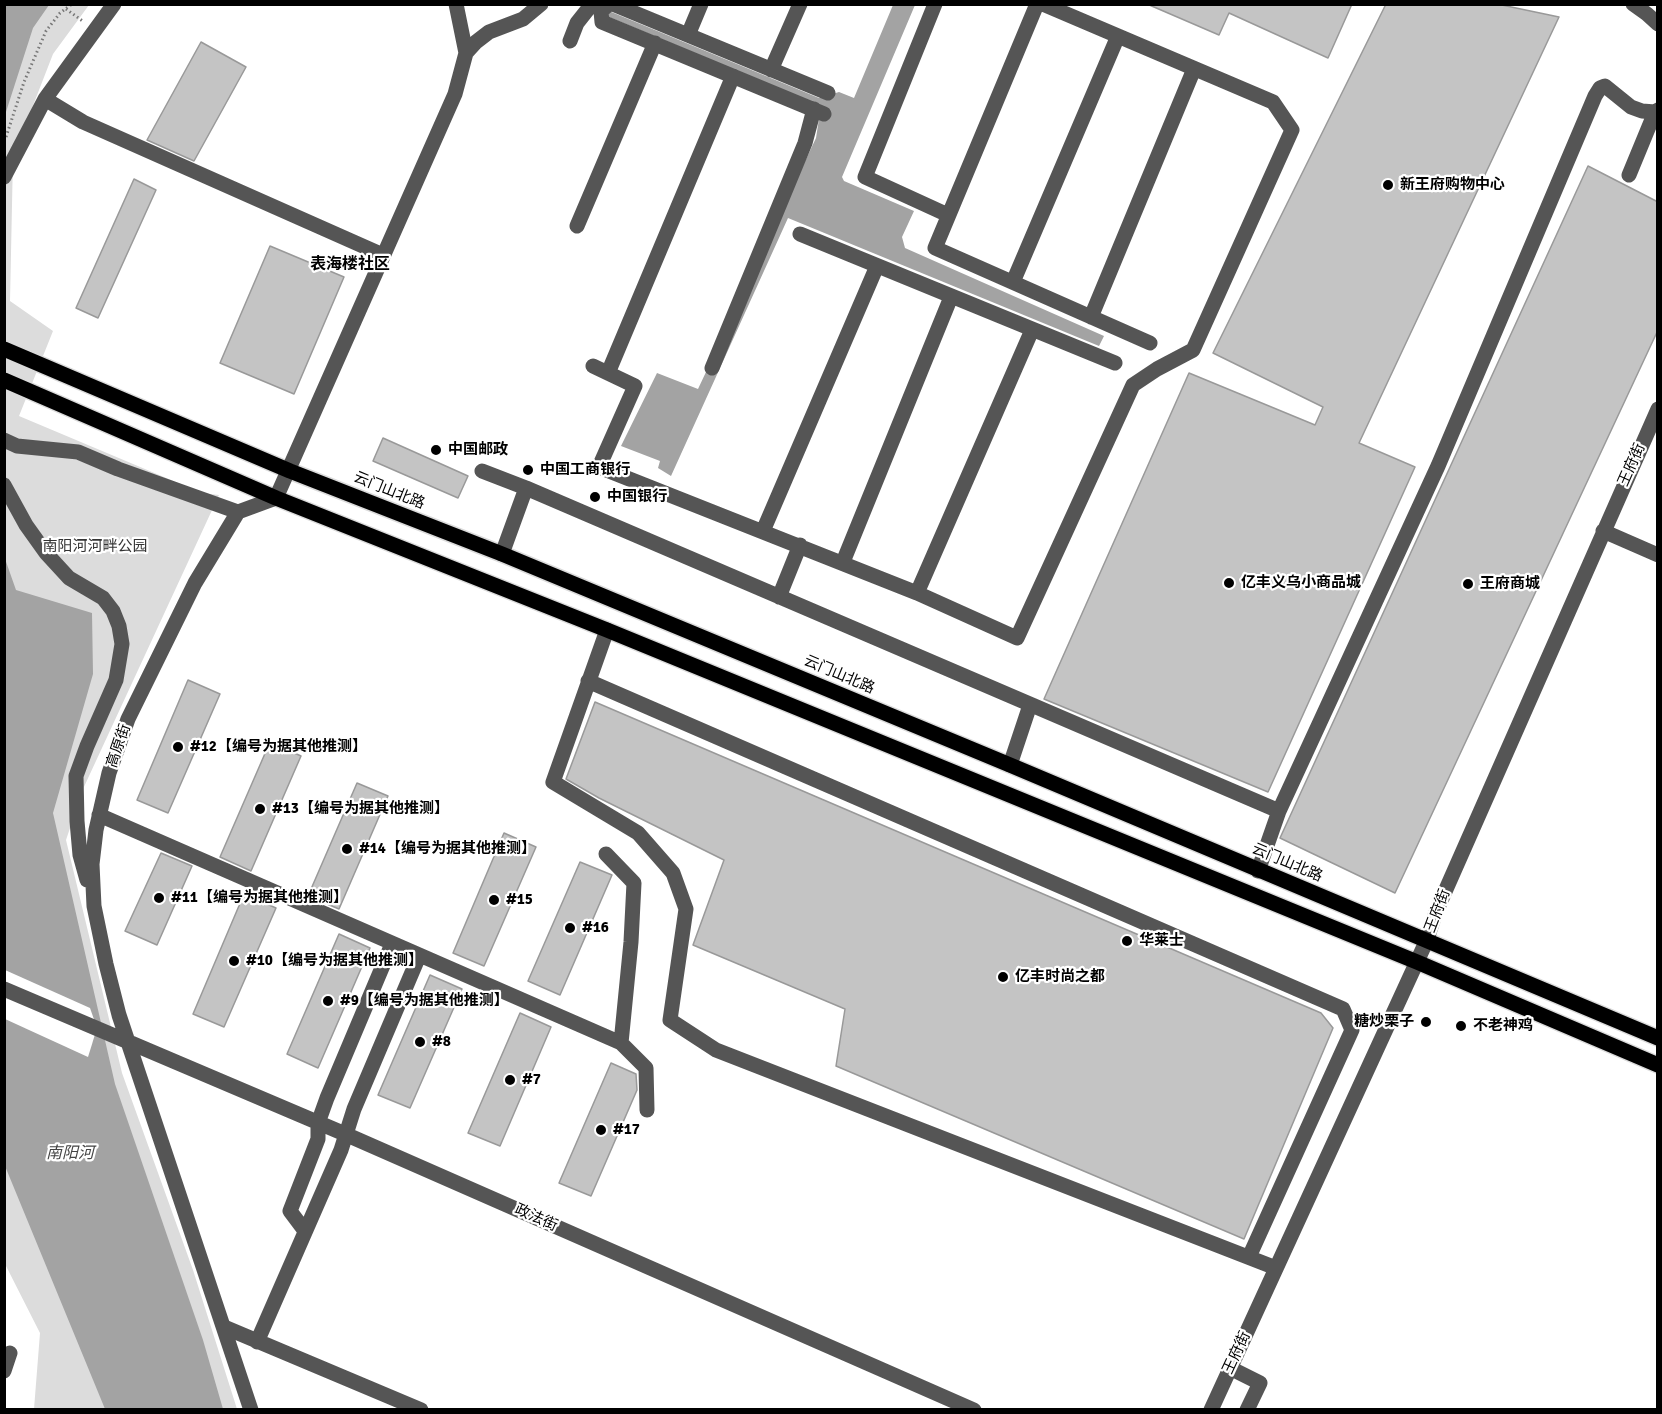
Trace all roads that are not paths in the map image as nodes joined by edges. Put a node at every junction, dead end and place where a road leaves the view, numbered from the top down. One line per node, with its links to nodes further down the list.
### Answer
1 (114, 4): 21 (street)
2 (456, 4): 16 (street)
3 (541, 4): 16 (street)
4 (701, 4): 12 (street)
5 (800, 4): 18 (street)
6 (935, 4): 25 (street)
7 (1037, 4): 25 (street)
8 (1043, 4): 13 (street)
9 (1633, 4): 11 (street)
10 (599, 6): 12 (street); 14 (street); 15 (street)
11 (1658, 24)
12 (688, 35): 18 (street)
13 (1118, 36): 17 (street); 30 (street)
14 (570, 41)
15 (655, 43): 19 (street); 26 (street)
16 (466, 53): 28 (street)
17 (1194, 69): 32 (street); 55 (street)
18 (771, 70): 20 (street)
19 (733, 76): 38 (street); 39 (street)
20 (828, 93)
21 (45, 99): 24 (street); 28 (street)
22 (1656, 111): 23 (street); 61 (street)
23 (1629, 175)
24 (4, 177)
25 (948, 215): 30 (street)
26 (577, 226)
27 (800, 234): 29 (street)
28 (383, 255): 43 (street)
29 (877, 266): 31 (street); 49 (street)
30 (1013, 282): 32 (street)
31 (951, 297): 33 (street); 54 (street)
32 (1091, 317): 34 (street)
33 (1032, 330): 36 (street); 55 (street)
34 (1150, 343)
35 (4, 349): 43 (main road, 云门山北路)
36 (1114, 363)
37 (592, 366): 39 (street)
38 (712, 368)
39 (608, 373): 49 (street)
40 (4, 380): 47 (main road)
41 (1658, 409): 50 (street, 王府街)
42 (4, 440): 48 (street)
43 (290, 471): 47 (street); 52 (main road, 云门山北路)
44 (482, 471): 46 (street)
45 (4, 485): 65 (street)
46 (526, 488): 52 (street); 56 (street)
47 (276, 498): 48 (street); 57 (main road)
48 (238, 512): 62 (street, 高原街)
49 (763, 531): 51 (street)
50 (1603, 531): 53 (street); 66 (street, 王府街)
51 (800, 545): 54 (street); 56 (street)
52 (502, 554): 60 (main road, 云门山北路)
53 (1658, 555)
54 (843, 562): 55 (street)
55 (917, 592)
56 (779, 597): 59 (street)
57 (607, 630): 58 (street); 69 (main road)
58 (588, 681): 79 (street); 79 (street)
59 (1030, 705): 60 (street); 61 (street)
60 (1010, 765): 64 (main road, 云门山北路)
61 (1279, 811): 64 (street)
62 (99, 815): 65 (street, 高原街); 67 (street)
63 (606, 854): 73 (street)
64 (1258, 871): 66 (main road, 云门山北路)
65 (94, 906): 72 (street, 高原街)
66 (1426, 942): 69 (street, 王府街); 71 (main road, 云门山北路)
67 (392, 944): 68 (street); 76 (street)
68 (419, 956): 73 (street); 77 (street)
69 (1417, 962): 74 (main road); 80 (street, 王府街)
70 (4, 989): 72 (street, 政法街)
71 (1658, 1038)
72 (127, 1041): 76 (street, 政法街); 81 (street, 高原街)
73 (621, 1043): 75 (street)
74 (1658, 1065)
75 (647, 1110)
76 (318, 1123): 77 (street, 政法街); 78 (street)
77 (345, 1134): 78 (street); 88 (street, 政法街)
78 (305, 1231): 82 (street)
79 (1249, 1257): 80 (street)
80 (1276, 1268): 84 (street, 王府街)
81 (224, 1327): 82 (street); 86 (street, 高原街)
82 (257, 1342): 87 (street)
83 (10, 1353): 85 (street)
84 (1230, 1368): 89 (street, 王府街); 90 (street)
85 (4, 1371)
86 (251, 1410)
87 (422, 1410)
88 (974, 1410)
89 (1211, 1410)
90 (1247, 1410)

